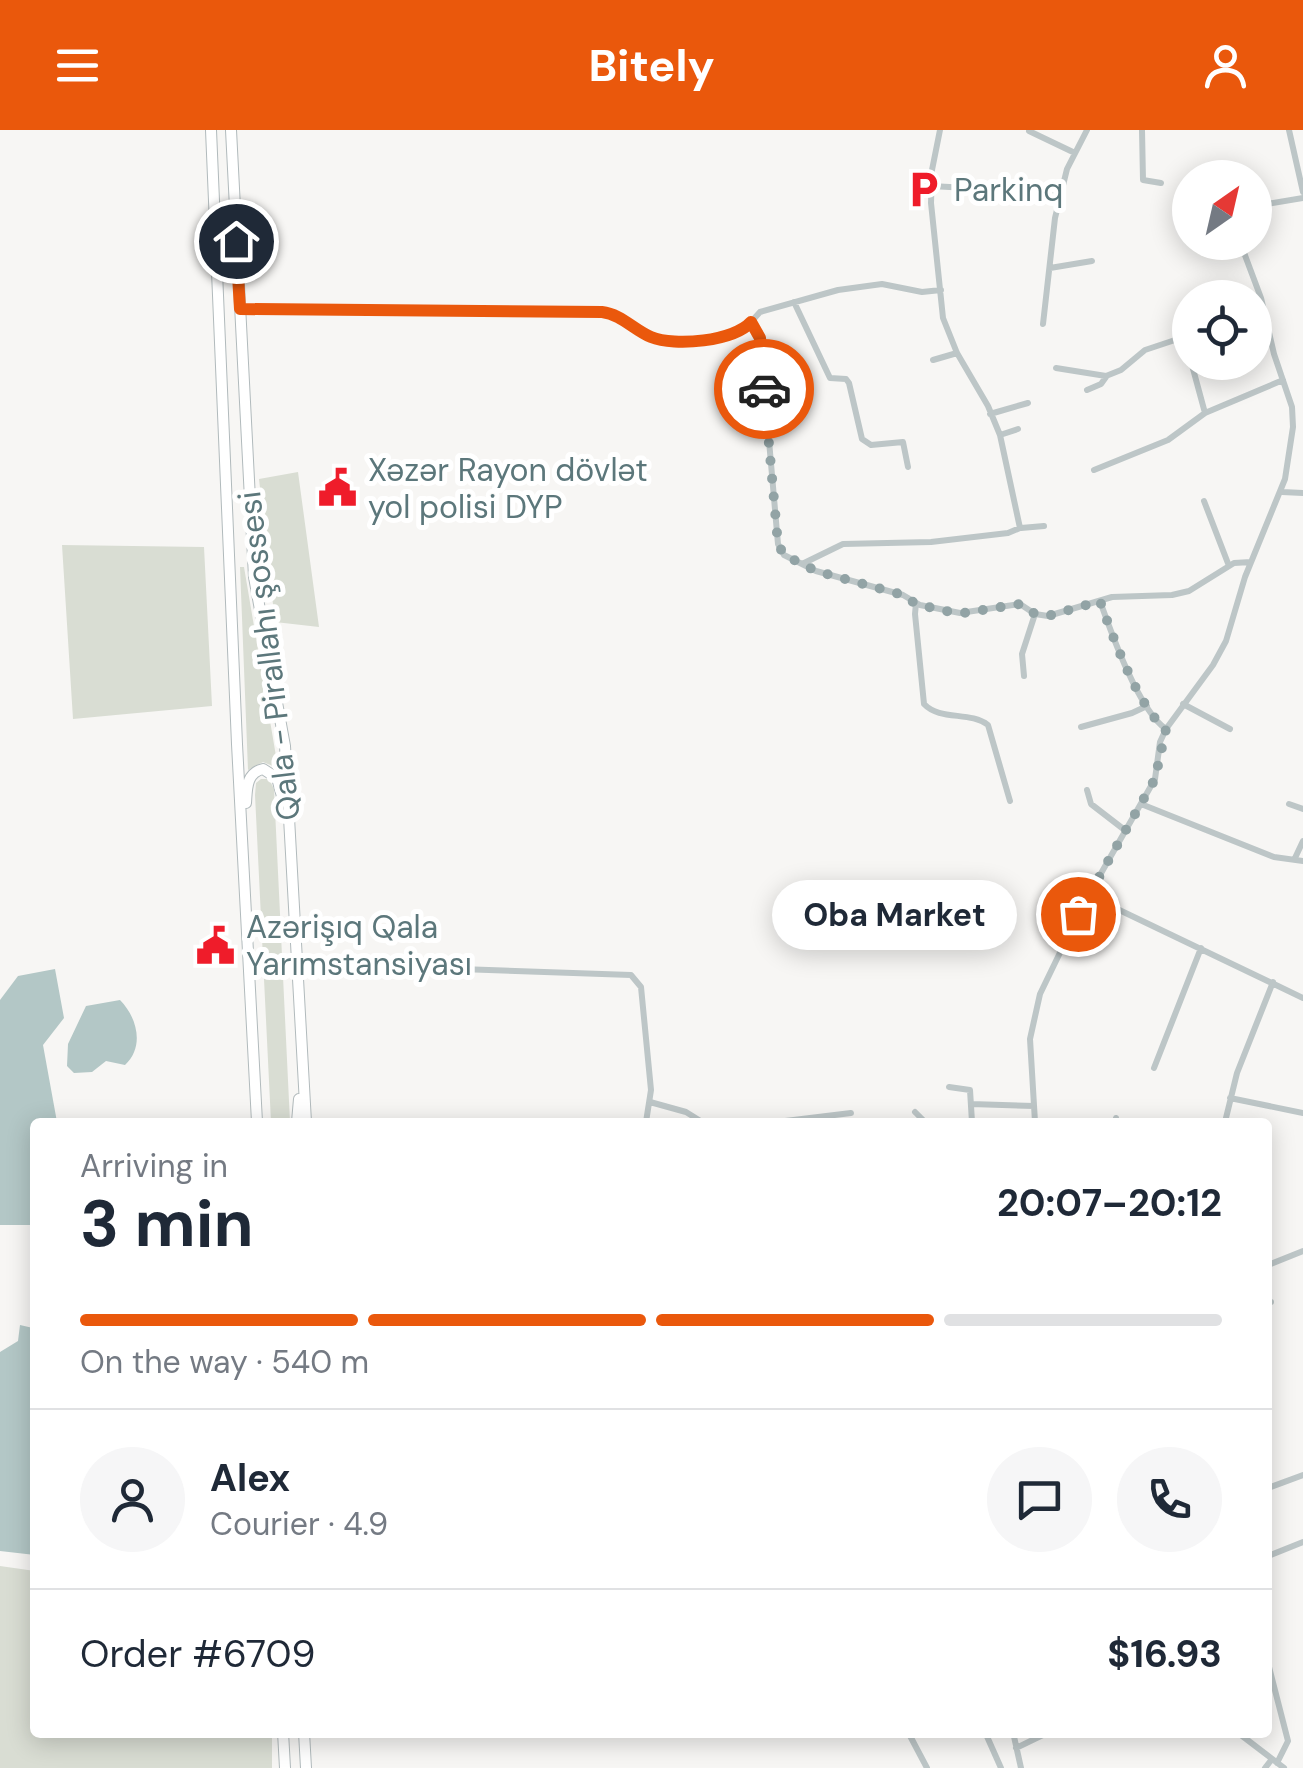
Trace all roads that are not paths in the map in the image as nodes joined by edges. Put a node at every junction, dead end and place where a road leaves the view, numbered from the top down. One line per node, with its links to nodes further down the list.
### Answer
1 (212, 130): 58 (main road, Qala - Pirallahı şossesi)
2 (231, 130): 19 (main road, Qala - Pirallahı şossesi)
3 (940, 130): 10 (street)
4 (1087, 130): 8 (street)
5 (1142, 130): 9 (street)
6 (1290, 130): 11 (street)
7 (1029, 131): 8 (street)
8 (1075, 152): 12 (street)
9 (1162, 183)
10 (931, 186): 12 (street); 17 (street)
11 (1303, 195): 13 (street)
12 (1062, 198): 16 (street)
13 (1272, 202)
14 (1246, 260): 26 (street)
15 (1092, 261): 16 (street)
16 (1050, 268): 21 (street)
17 (941, 290): 18 (street); 22 (street)
18 (794, 302): 20 (street); 33 (street)
19 (240, 309): 20 (street); 60 (main road, Qala - Pirallahı şossesi)
20 (751, 322): 41 (street)
21 (1044, 324)
22 (957, 353): 23 (street); 30 (street)
23 (933, 360)
24 (1056, 368): 25 (street)
25 (1106, 376): 27 (street); 29 (street)
26 (1283, 380): 29 (street); 35 (street)
27 (1087, 390)
28 (1028, 402): 30 (street)
29 (1205, 413): 34 (street)
30 (990, 414): 32 (street)
31 (1018, 429): 32 (street)
32 (1000, 435): 39 (street)
33 (908, 467)
34 (1094, 470)
35 (1282, 492): 36 (street); 40 (street)
36 (1303, 493)
37 (1204, 501): 42 (street)
38 (1044, 526): 39 (street)
39 (1020, 528): 41 (street)
40 (1251, 562): 42 (street); 47 (street)
41 (802, 564): 44 (street)
42 (1229, 566): 43 (street)
43 (1100, 601): 45 (street); 48 (street)
44 (916, 604): 45 (street); 53 (street)
45 (1035, 614): 46 (street)
46 (1024, 676)
47 (1183, 704): 50 (street); 51 (street)
48 (1147, 706): 49 (street); 50 (street)
49 (1080, 727)
50 (1166, 729): 54 (street)
51 (1230, 729)
52 (1087, 790): 57 (street)
53 (1010, 801)
54 (1142, 804): 57 (street); 61 (street)
55 (1289, 804): 56 (street)
56 (1303, 809)
57 (1126, 831): 62 (street)
58 (242, 840): 60 (main road); 77 (main road, Qala - Pirallahı şossesi)
59 (1303, 841): 61 (street)
60 (290, 846): 64 (main road, Qala - Pirallahı şossesi)
61 (1299, 860)
62 (1088, 895): 63 (street); 73 (street)
63 (1201, 948): 65 (street); 68 (street)
64 (295, 969): 67 (main road, Qala - Pirallahı şossesi); 71 (street)
65 (1273, 982): 66 (street); 70 (street)
66 (1303, 998)
67 (302, 1060): 78 (main road); 79 (main road, Qala - Pirallahı şossesi)
68 (1154, 1068)
69 (950, 1088): 72 (street)
70 (1230, 1098): 76 (street); 86 (street)
71 (650, 1102): 80 (street); 81 (street)
72 (971, 1104): 73 (street); 84 (street)
73 (1034, 1106): 85 (street)
74 (915, 1112): 83 (street)
75 (850, 1113): 82 (street)
76 (1303, 1113)
77 (260, 1118)
78 (297, 1118)
79 (306, 1118)
80 (647, 1118)
81 (695, 1118)
82 (809, 1118)
83 (920, 1118)
84 (972, 1118)
85 (1034, 1118)
86 (1226, 1118)
87 (1303, 1251): 88 (street)
88 (1272, 1263)
89 (1303, 1476): 90 (street)
90 (1272, 1487)
91 (1303, 1542): 92 (street)
92 (1272, 1554)
93 (1272, 1679): 102 (street)
94 (284, 1738): 103 (main road)
95 (304, 1738): 104 (main road)
96 (911, 1738): 105 (street)
97 (988, 1738): 106 (street)
98 (1014, 1738): 101 (street)
99 (1037, 1738): 101 (street)
100 (1246, 1738): 102 (street)
101 (1016, 1748): 107 (street)
102 (1278, 1763): 108 (street)
103 (285, 1768)
104 (306, 1768)
105 (927, 1768)
106 (1001, 1768)
107 (1021, 1768)
108 (1265, 1768)

